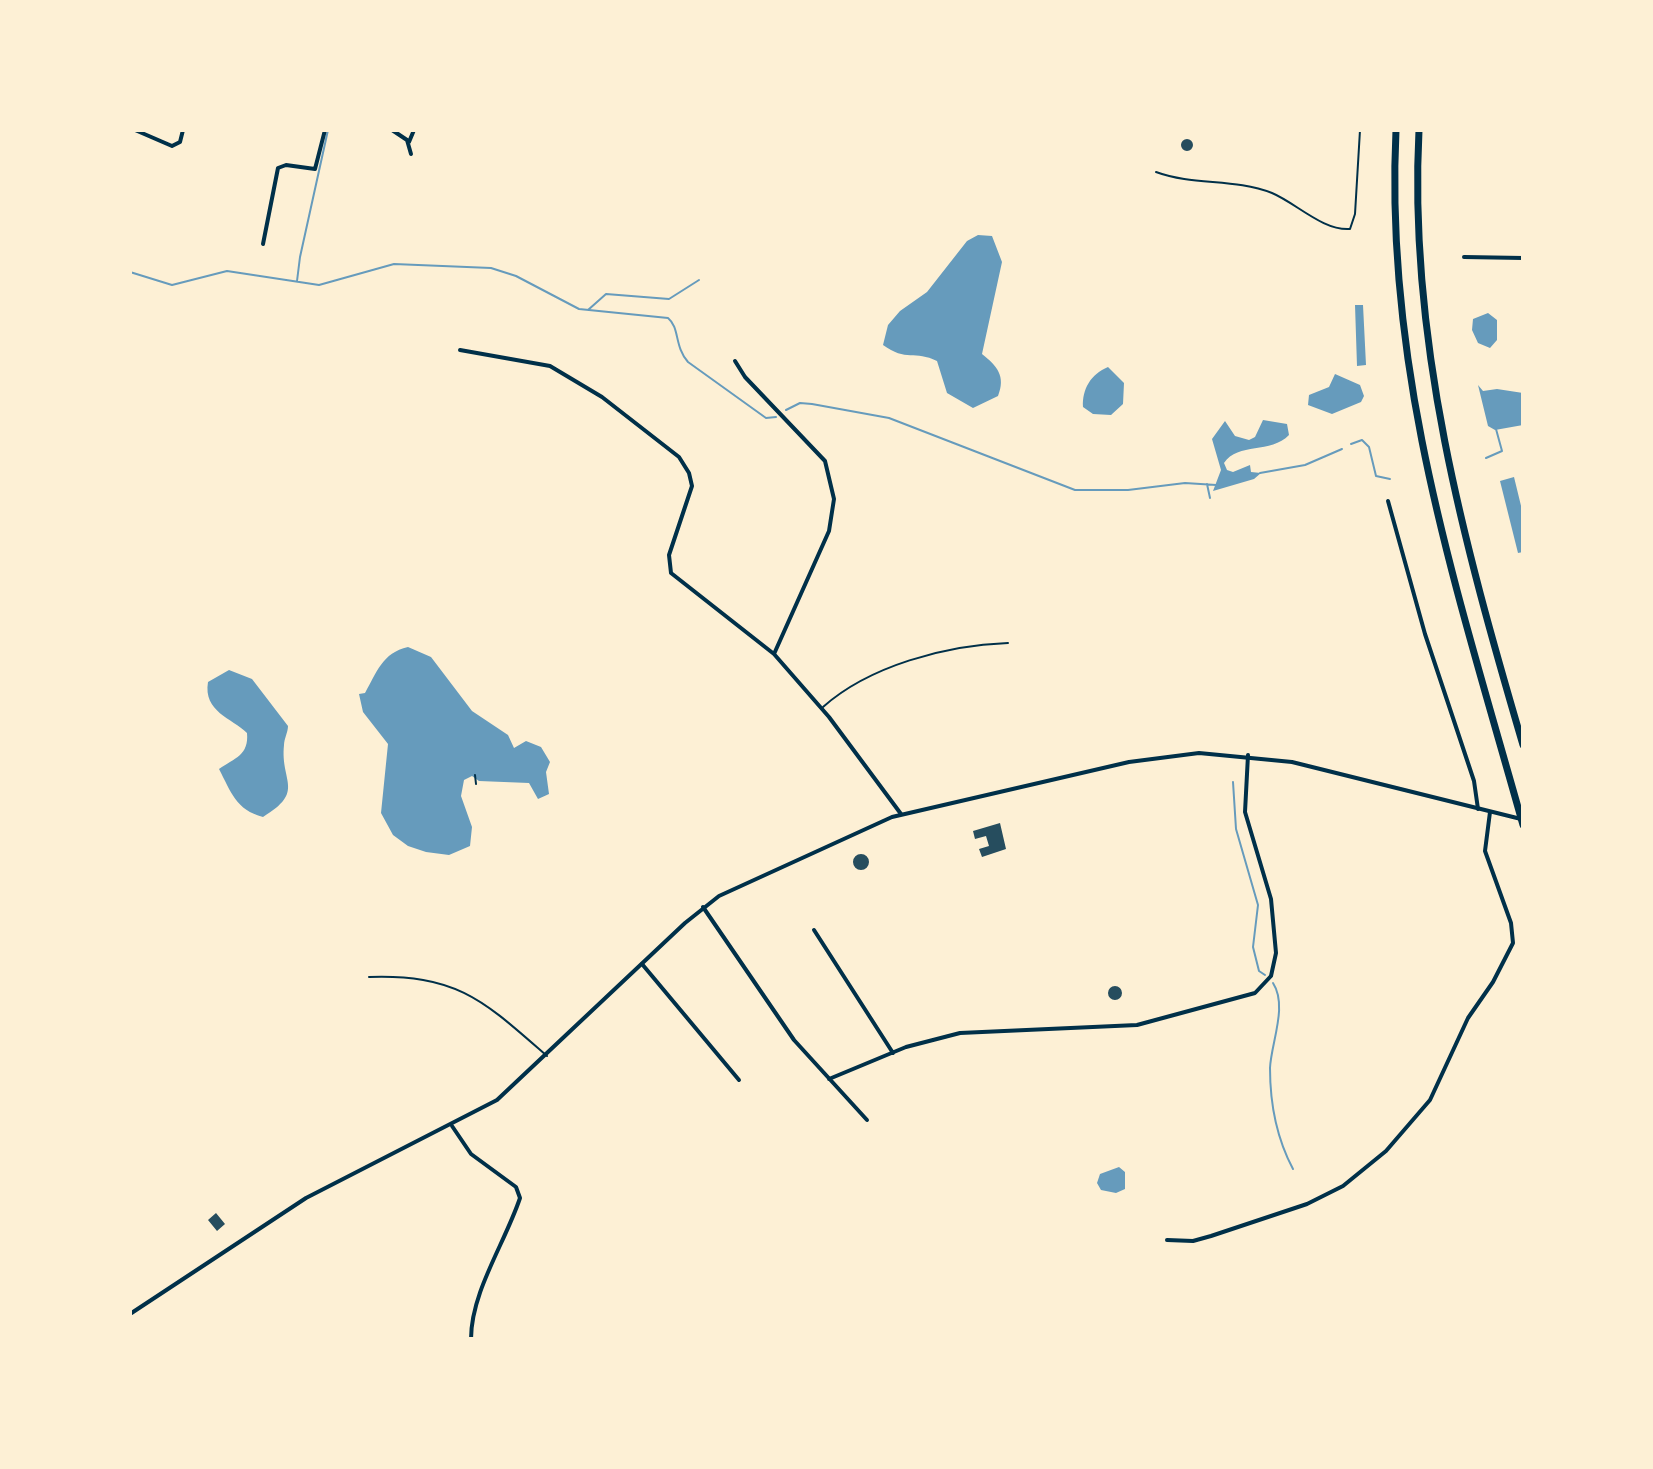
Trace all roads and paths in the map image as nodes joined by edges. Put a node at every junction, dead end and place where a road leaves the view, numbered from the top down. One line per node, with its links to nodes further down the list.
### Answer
1 (135, 130): 2 (street)
2 (183, 130)
3 (325, 130): 12 (street)
4 (392, 130): 9 (street)
5 (414, 130): 9 (street)
6 (1360, 130): 11 (lane)
7 (1396, 130): 28 (highway)
8 (1419, 130): 21 (highway)
9 (408, 144): 10 (street)
10 (411, 154)
11 (1156, 172)
12 (263, 244)
13 (1464, 257): 14 (street)
14 (1523, 258)
15 (460, 350): 19 (street)
16 (735, 361): 19 (street)
17 (1388, 501): 25 (street)
18 (1008, 643): 20 (lane)
19 (774, 654): 20 (street)
20 (822, 708): 27 (street)
21 (1523, 745)
22 (1248, 755): 25 (street); 27 (street); 33 (street)
23 (475, 775): 24 (path)
24 (476, 784)
25 (1478, 809): 26 (street)
26 (1490, 812): 28 (street); 39 (street)
27 (901, 814): 29 (street)
28 (1523, 822)
29 (703, 907): 31 (street); 35 (street)
30 (814, 930): 33 (street)
31 (642, 964): 34 (street); 36 (street)
32 (369, 977): 34 (lane)
33 (893, 1053): 35 (street)
34 (547, 1056): 38 (street)
35 (829, 1079): 37 (street)
36 (739, 1080)
37 (867, 1120)
38 (452, 1126): 40 (street); 41 (street)
39 (1167, 1240)
40 (130, 1314)
41 (471, 1339)

